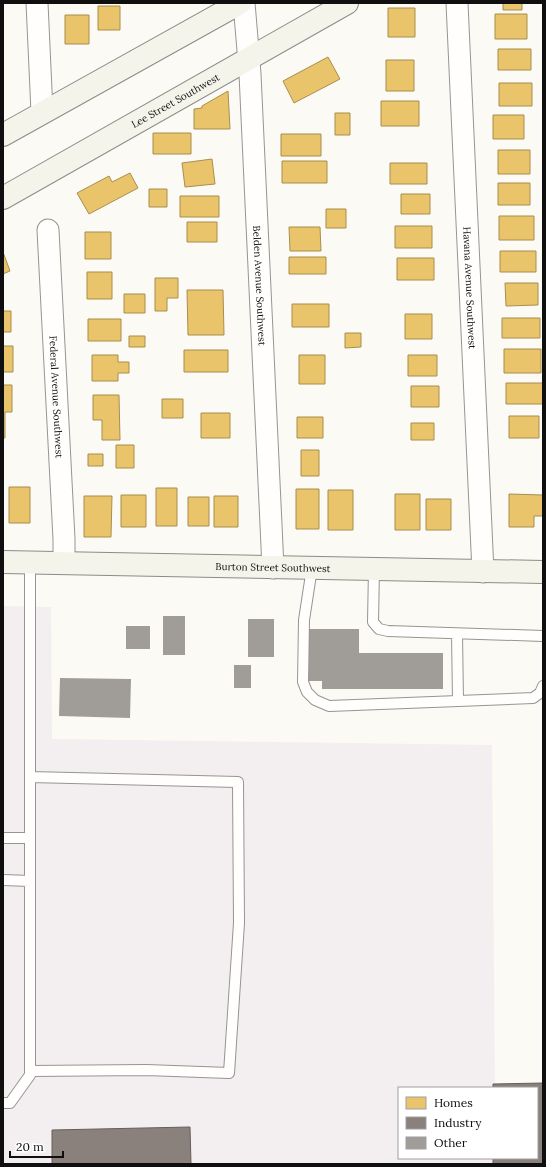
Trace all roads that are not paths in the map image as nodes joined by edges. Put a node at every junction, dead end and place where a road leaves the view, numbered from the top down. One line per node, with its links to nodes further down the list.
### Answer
1 (37, 3): 7 (street)
2 (240, 3): 7 (street)
3 (244, 3): 6 (street, Belden Avenue Southwest)
4 (347, 3): 6 (street, Lee Street Southwest)
5 (457, 3): 17 (street, Havana Avenue Southwest)
6 (249, 59): 9 (street, Lee Street Southwest); 14 (street, Belden Avenue Southwest)
7 (42, 112): 8 (street)
8 (3, 135)
9 (3, 198)
10 (48, 230): 13 (street, Federal Avenue Southwest)
11 (3, 562): 12 (street, Burton Street Southwest)
12 (30, 562): 13 (street, Burton Street Southwest); 23 (lane)
13 (64, 563): 14 (street, Burton Street Southwest)
14 (273, 568): 15 (street, Burton Street Southwest)
15 (312, 568): 16 (street, Burton Street Southwest); 22 (lane)
16 (374, 569): 17 (street, Burton Street Southwest); 19 (lane)
17 (482, 572): 18 (street, Burton Street Southwest)
18 (543, 572)
19 (457, 634): 20 (lane); 22 (lane)
20 (543, 636)
21 (543, 686): 22 (lane)
22 (458, 700)
23 (30, 777): 25 (lane); 28 (lane)
24 (3, 838): 25 (lane)
25 (30, 838): 27 (lane)
26 (3, 880): 27 (lane)
27 (30, 881): 28 (lane)
28 (30, 1071): 29 (lane)
29 (3, 1102)

